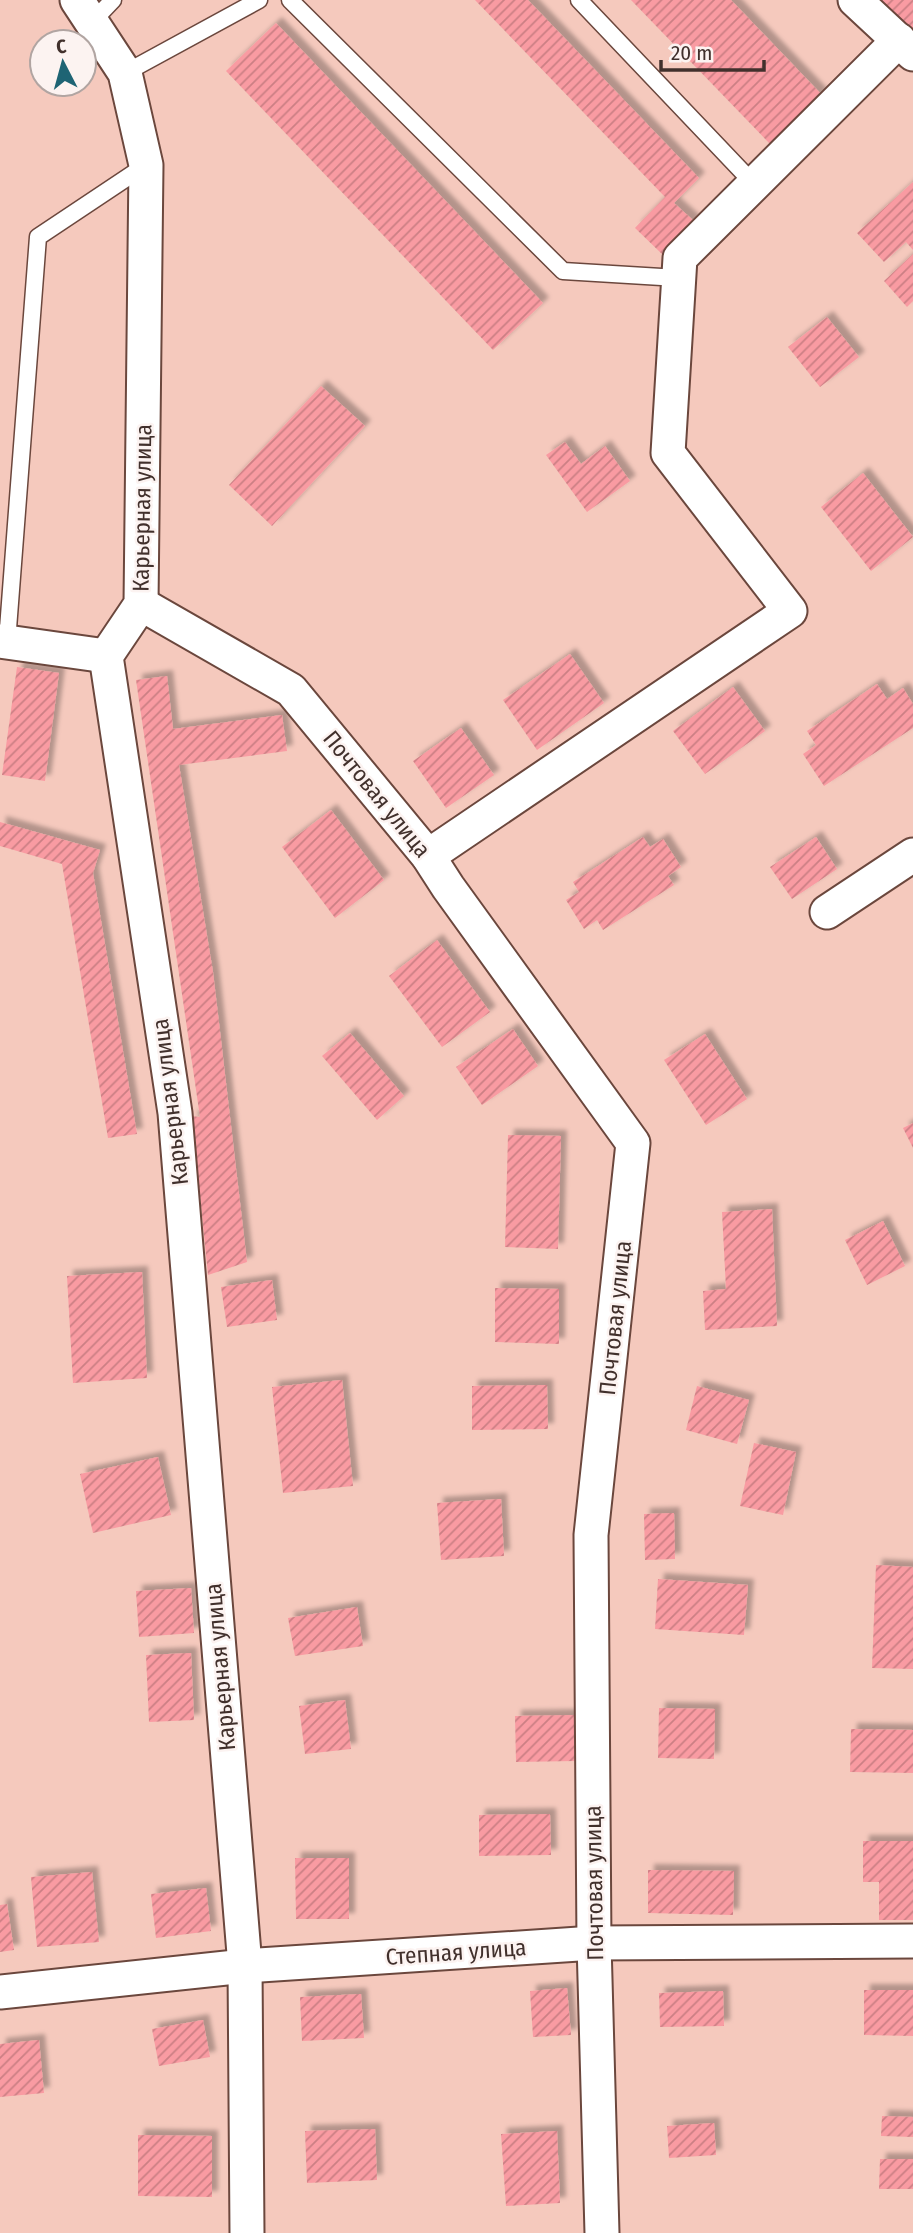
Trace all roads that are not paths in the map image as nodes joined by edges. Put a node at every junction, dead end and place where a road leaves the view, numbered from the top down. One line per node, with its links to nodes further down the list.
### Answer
1 (259, 0): 7 (lane)
2 (290, 0): 10 (lane)
3 (579, 0): 9 (lane)
4 (855, 0): 6 (street)
5 (94, 7): 7 (street, Карьерная улица)
6 (906, 47): 9 (street)
7 (125, 73): 8 (street, Карьерная улица)
8 (146, 164): 11 (street, Карьерная улица); 12 (lane)
9 (754, 184): 10 (street)
10 (678, 278): 15 (street)
11 (141, 604): 13 (street, Карьерная улица); 15 (street, Почтовая улица)
12 (4, 641): 13 (street)
13 (106, 656): 19 (street, Карьерная улица)
14 (913, 855): 16 (street)
15 (428, 856): 18 (street, Почтовая улица)
16 (827, 912)
17 (913, 1941): 18 (street, Степная улица)
18 (594, 1943): 19 (street, Степная улица); 22 (street, Почтовая улица)
19 (245, 1966): 20 (street, Степная улица); 21 (street, Карьерная улица)
20 (0, 1992)
21 (247, 2233)
22 (602, 2233)

